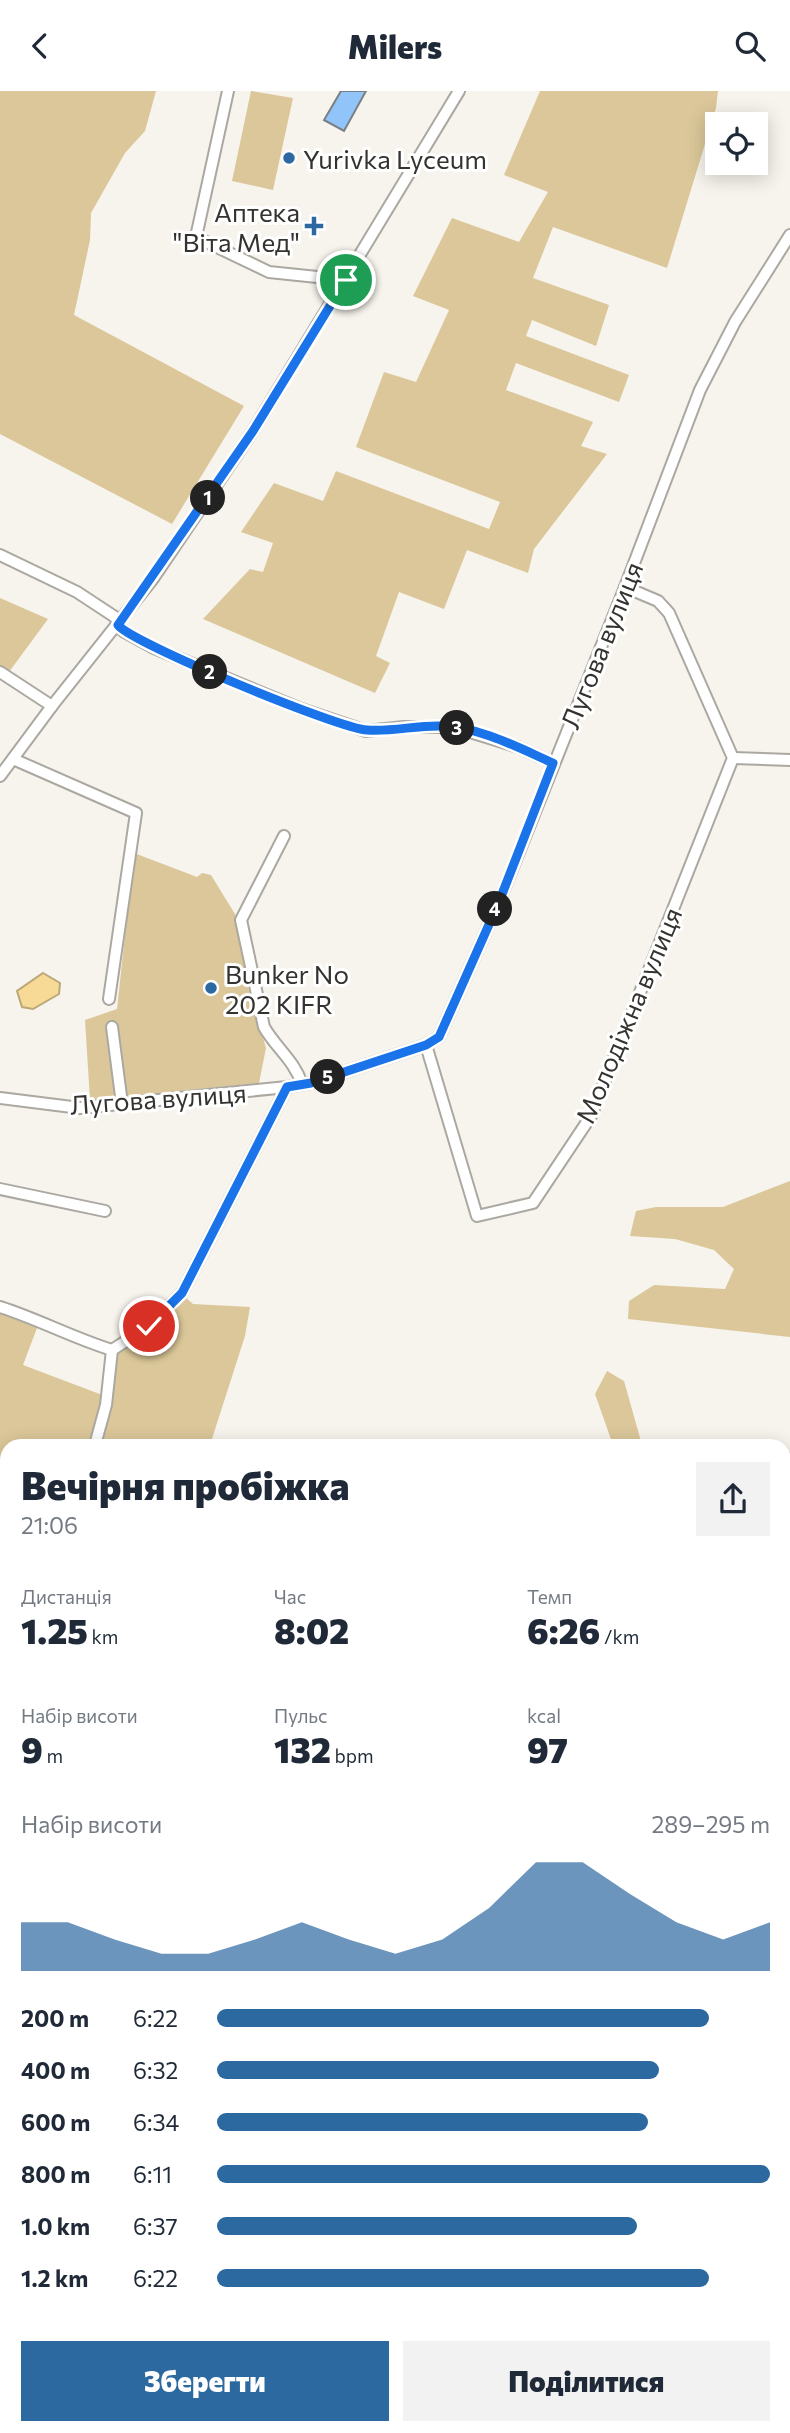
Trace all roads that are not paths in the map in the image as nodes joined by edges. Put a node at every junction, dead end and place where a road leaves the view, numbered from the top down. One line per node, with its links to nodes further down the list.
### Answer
1 (228, 91): 4 (street)
2 (459, 91): 4 (street)
3 (790, 235): 6 (street, Лугова вулиця)
4 (346, 280): 7 (street)
5 (0, 555): 7 (street)
6 (625, 587): 10 (street); 13 (street, Лугова вулиця)
7 (118, 625): 9 (street); 13 (street)
8 (0, 672): 9 (street)
9 (52, 706): 11 (street)
10 (733, 758): 12 (street); 18 (street, Молодіжна вулиця)
11 (13, 759): 14 (street); 16 (street)
12 (790, 760)
13 (553, 763): 18 (street, Лугова вулиця)
14 (0, 776)
15 (284, 836): 19 (street)
16 (109, 999)
17 (112, 1027): 22 (street)
18 (426, 1045): 19 (street, Лугова вулиця)
19 (302, 1084): 20 (street, Лугова вулиця)
20 (287, 1087): 22 (street, Лугова вулиця); 26 (street)
21 (0, 1098): 22 (street, Лугова вулиця)
22 (122, 1104)
23 (0, 1189): 24 (street)
24 (105, 1210)
25 (0, 1307): 26 (street)
26 (112, 1350): 27 (street)
27 (97, 1439)

